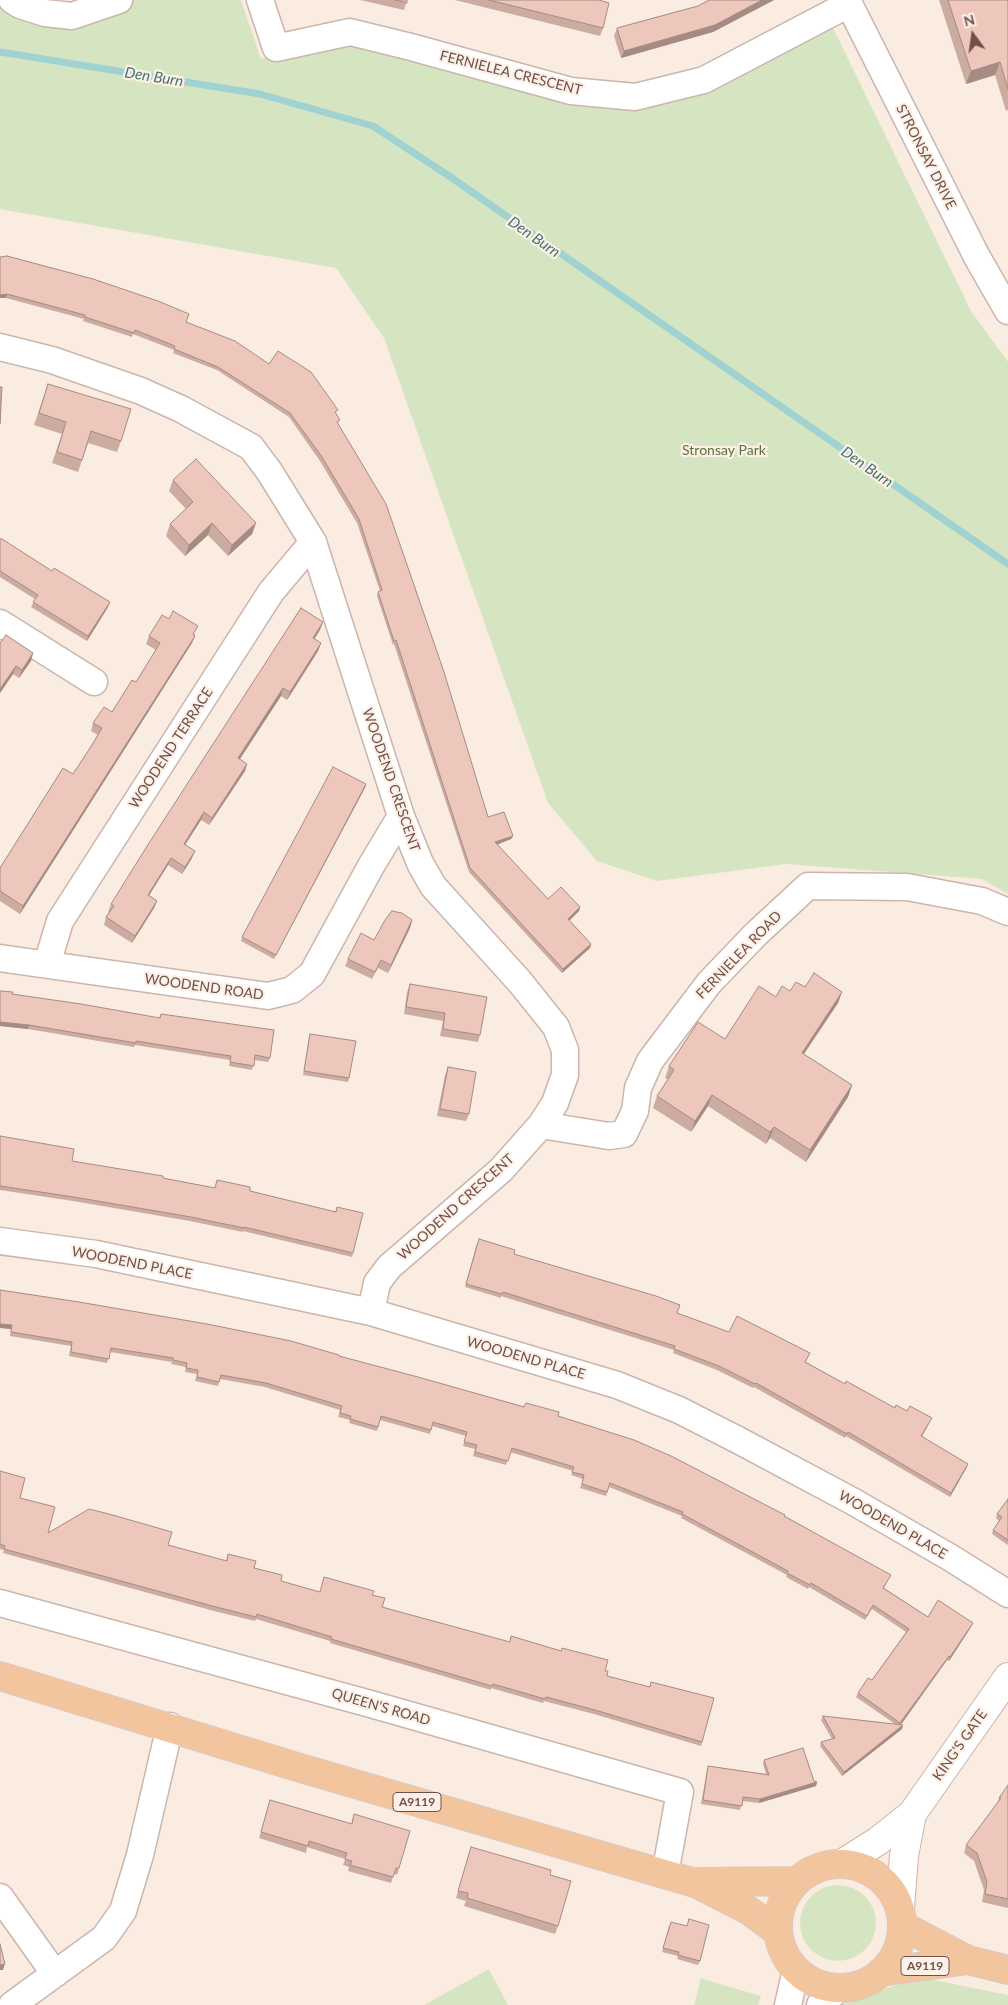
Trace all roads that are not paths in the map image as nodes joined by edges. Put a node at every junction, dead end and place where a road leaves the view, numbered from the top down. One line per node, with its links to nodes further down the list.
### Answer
1 (12, 0): 2 (street)
2 (119, 0)
3 (260, 0): 4 (street, FERNIELEA CRESCENT)
4 (848, 2): 5 (street, STRONSAY DRIVE)
5 (1008, 312)
6 (0, 347): 7 (street, WOODEND CRESCENT)
7 (313, 542): 10 (street, WOODEND CRESCENT); 13 (street, WOODEND TERRACE)
8 (0, 623): 9 (street)
9 (76, 679)
10 (401, 816): 13 (street, WOODEND ROAD); 14 (street, WOODEND CRESCENT)
11 (1008, 912): 14 (street, FERNIELEA ROAD)
12 (0, 958): 13 (street, WOODEND ROAD)
13 (47, 964)
14 (541, 1125): 16 (street, WOODEND CRESCENT)
15 (0, 1240): 16 (street, WOODEND PLACE)
16 (370, 1312): 17 (street, WOODEND PLACE)
17 (1008, 1594)
18 (0, 1603): 23 (street, QUEEN'S ROAD)
19 (0, 1676): 21 (main road, A9119)
20 (1008, 1677): 22 (street, KING'S GATE)
21 (170, 1726): 23 (main road, A9119); 34 (street)
22 (912, 1814): 24 (street, KING'S GATE); 28 (street, KING'S GATE)
23 (667, 1861): 26 (main road, A9119)
24 (843, 1863): 25 (main road, A9119); 28 (main road, A9119)
25 (796, 1881): 26 (main road, A9119); 29 (main road, A9119)
26 (695, 1882): 29 (main road, A9119)
27 (0, 1897): 34 (street)
28 (901, 1917): 30 (main road, A9119); 33 (main road, A9119)
29 (778, 1932): 31 (main road, A9119)
30 (968, 1960): 32 (main road, A9119); 33 (main road, A9119)
31 (796, 1970): 35 (main road, A9119); 37 (street)
32 (1008, 1970)
33 (881, 1972): 35 (main road, A9119)
34 (55, 1974): 36 (street)
35 (830, 1997)
36 (12, 2005)
37 (788, 2005)

